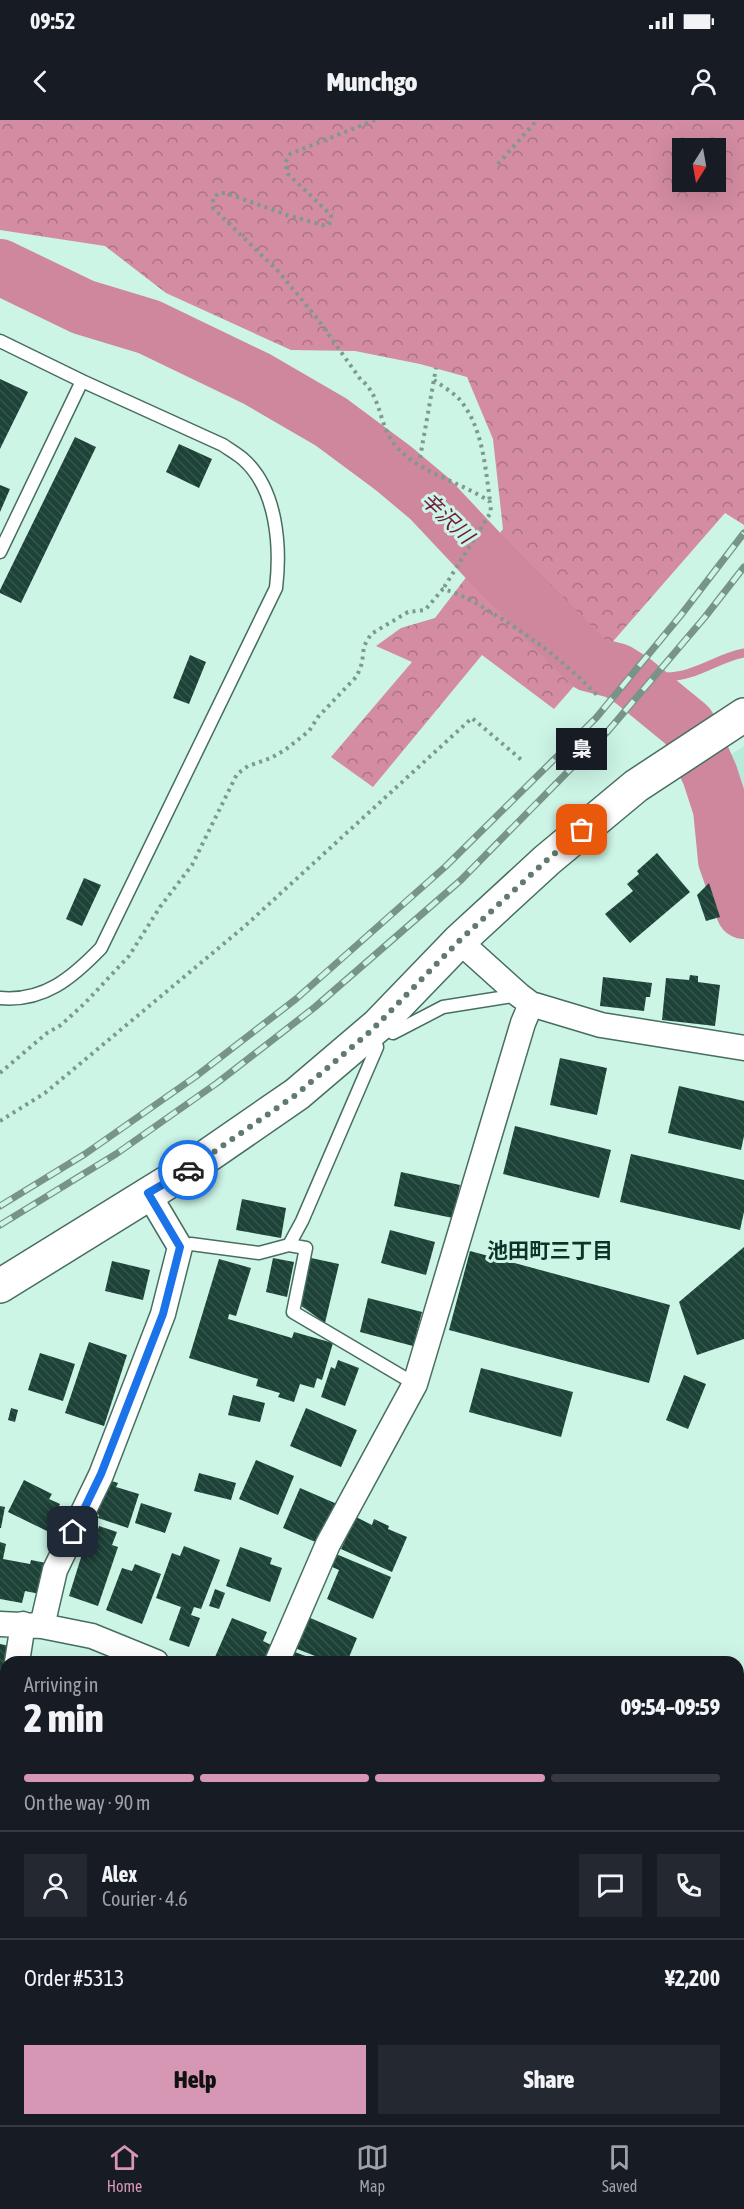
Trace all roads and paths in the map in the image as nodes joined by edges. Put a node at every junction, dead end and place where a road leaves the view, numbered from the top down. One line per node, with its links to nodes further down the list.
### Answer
1 (375, 120): 9 (path)
2 (537, 120): 3 (path)
3 (498, 164)
4 (0, 341): 7 (lane)
5 (436, 368): 6 (path)
6 (434, 380): 8 (path); 9 (path)
7 (82, 381): 10 (lane); 16 (lane)
8 (420, 458)
9 (490, 502): 11 (path)
10 (0, 552)
11 (443, 590): 12 (path); 20 (path)
12 (597, 695)
13 (744, 715): 15 (street)
14 (524, 762): 21 (path)
15 (459, 941): 17 (street); 18 (street)
16 (0, 998)
17 (525, 999): 18 (lane); 19 (street); 26 (street)
18 (375, 1027): 22 (street); 23 (lane)
19 (744, 1048)
20 (0, 1073)
21 (0, 1121)
22 (148, 1193): 24 (street); 25 (street)
23 (289, 1245): 24 (lane); 26 (lane)
24 (180, 1247): 27 (street)
25 (0, 1286)
26 (415, 1384): 30 (street)
27 (22, 1625): 28 (street); 29 (street)
28 (18, 1656)
29 (141, 1656)
30 (280, 1656)

